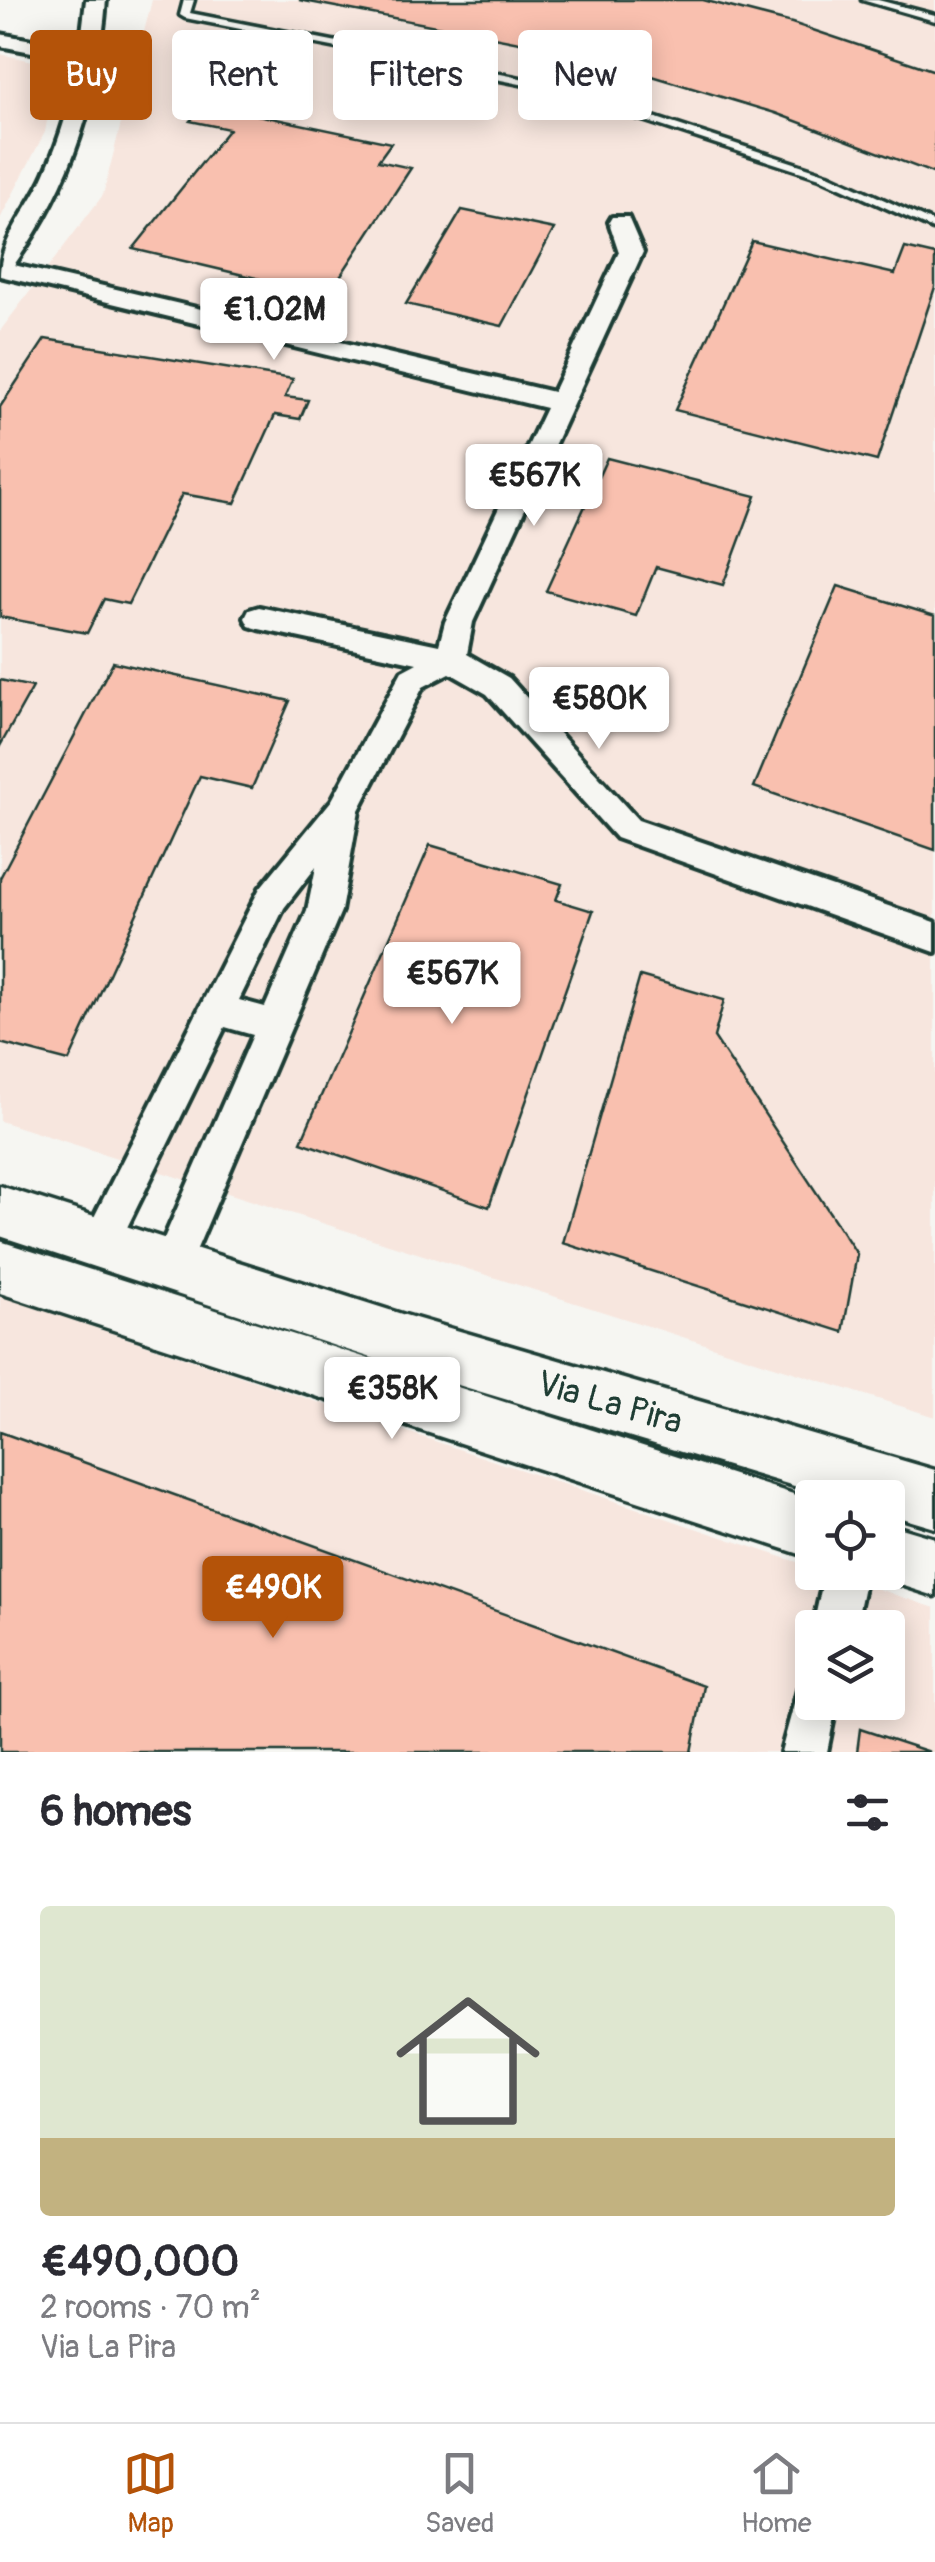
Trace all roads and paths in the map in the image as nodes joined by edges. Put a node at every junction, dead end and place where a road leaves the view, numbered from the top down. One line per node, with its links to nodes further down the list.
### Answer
1 (96, 0): 5 (street)
2 (188, 0): 10 (lane)
3 (867, 0): 4 (lane)
4 (935, 18)
5 (94, 30)
6 (0, 40): 7 (street)
7 (30, 46)
8 (79, 120): 11 (street)
9 (620, 222): 12 (street)
10 (935, 228)
11 (0, 268): 12 (street)
12 (561, 403): 14 (street)
13 (259, 618): 14 (street)
14 (451, 659): 15 (street); 16 (street)
15 (343, 809): 17 (street); 18 (street)
16 (935, 937)
17 (217, 1009): 18 (street); 20 (street)
18 (275, 1026): 21 (street)
19 (0, 1211): 20 (street, Via La Pira)
20 (100, 1244): 21 (street, Via La Pira)
21 (171, 1266): 23 (street, Via La Pira)
22 (0, 1267): 24 (street, Via La Pira)
23 (935, 1499)
24 (795, 1524)
25 (905, 1558): 26 (street)
26 (935, 1567)
27 (812, 1720): 28 (street)
28 (804, 1752)

